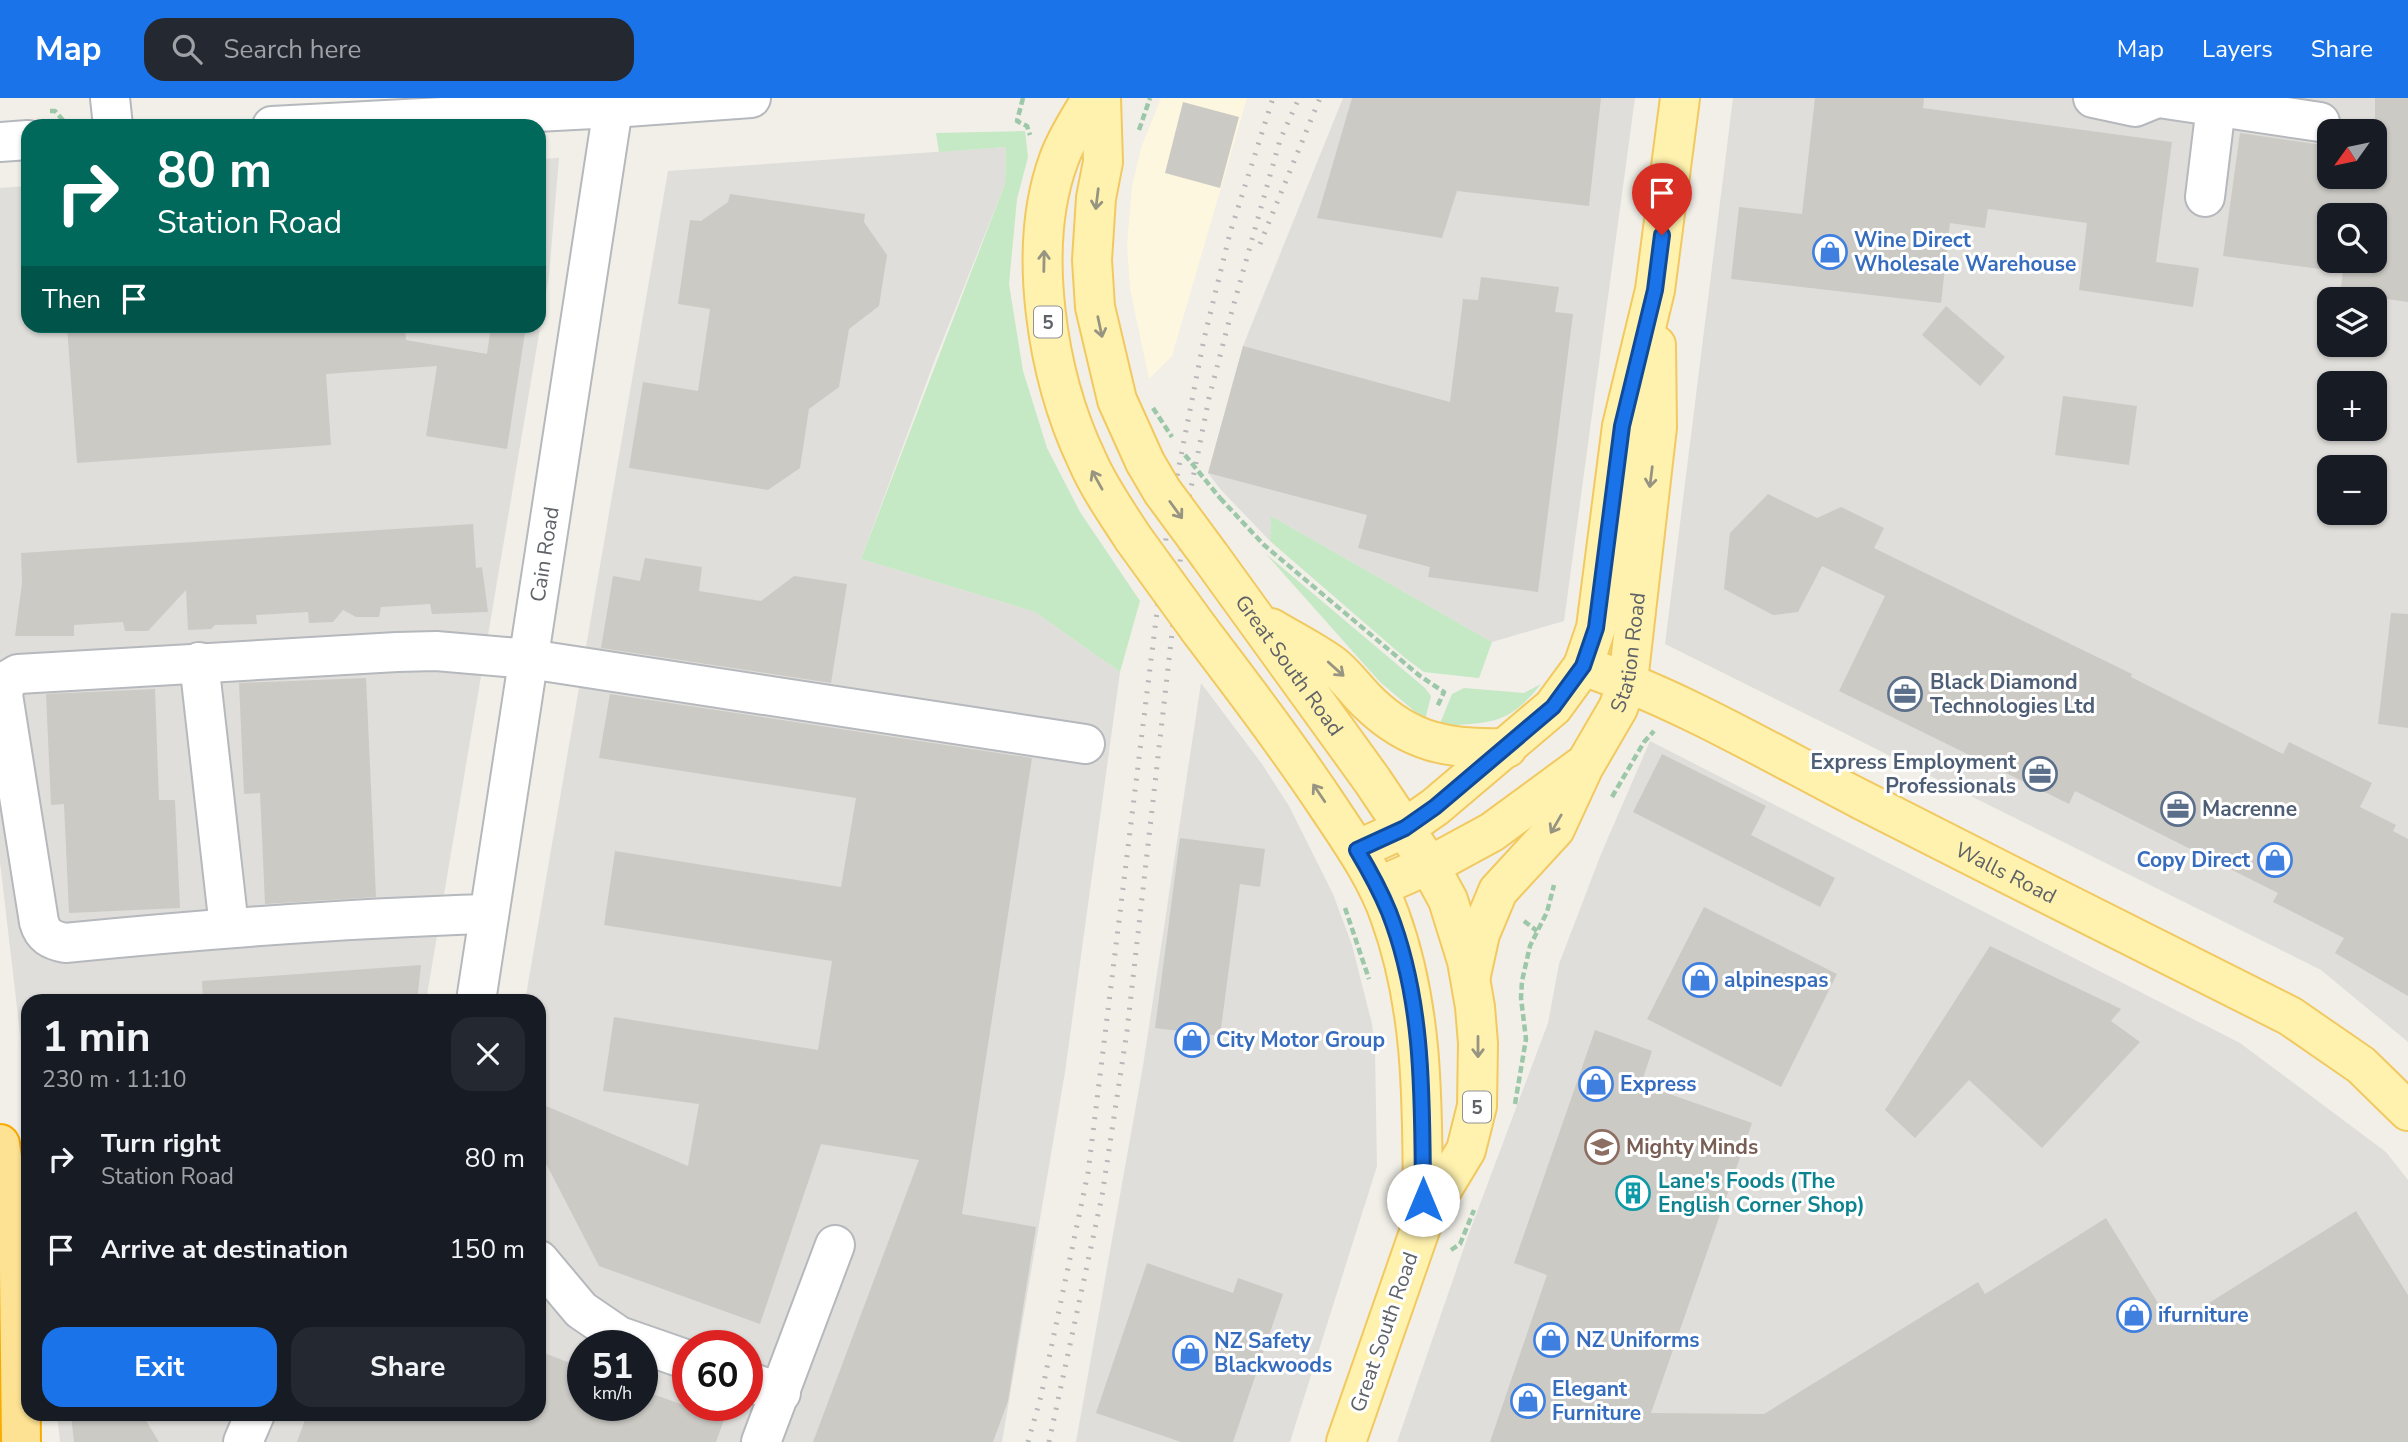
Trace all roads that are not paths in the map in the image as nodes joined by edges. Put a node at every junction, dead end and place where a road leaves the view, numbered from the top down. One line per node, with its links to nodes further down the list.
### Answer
1 (110, 98): 11 (street)
2 (751, 98): 10 (street)
3 (1092, 98): 27 (main road, Great South Road / 5, one-way to 3, bridge)
4 (1101, 98): 18 (main road, Great South Road / 5, one-way to 18, bridge)
5 (1679, 98): 17 (main road, Station Road)
6 (2093, 98): 7 (street)
7 (2158, 98): 8 (street)
8 (2216, 106): 13 (street); 16 (street)
9 (484, 107): 10 (street); 12 (street)
10 (614, 108): 19 (street, Cain Road)
11 (112, 119)
12 (350, 119)
13 (2317, 122)
14 (21, 140): 15 (street)
15 (0, 142)
16 (2205, 197)
17 (1655, 290): 21 (main road, Station Road); 22 (main road, Station Road, one-way to 22)
18 (1258, 620): 24 (main road, one-way to 24); 26 (main road, Great South Road / 5)
19 (528, 659): 20 (street); 23 (street); 30 (street, Cain Road)
20 (199, 662): 31 (street); 31 (street)
21 (1583, 666): 22 (main road, Walls Road); 24 (main road, Station Road)
22 (1628, 681): 25 (main road, Station Road); 34 (main road, Walls Road)
23 (1086, 744)
24 (1507, 748): 26 (main road, Station Road)
25 (1586, 763): 28 (main road, Station Road); 32 (main road, one-way to 32)
26 (1405, 828): 27 (main road, Station Road); 28 (main road, Great South Road / 5)
27 (1357, 850): 29 (main road, Great South Road / 5)
28 (1429, 865): 29 (main road, Station Road); 32 (main road, Great South Road / 5)
29 (1378, 887): 36 (main road, Great South Road / 5)
30 (489, 914): 31 (street); 33 (street, Cain Road)
31 (229, 927)
32 (1470, 979): 36 (main road, Great South Road / 5, one-way to 36)
33 (477, 994)
34 (2408, 1111)
35 (0, 1144): 42 (highway)
36 (1423, 1222): 45 (main road, Great South Road / 5)
37 (835, 1245): 40 (street)
38 (546, 1268): 39 (street)
39 (672, 1354)
40 (764, 1387): 44 (street)
41 (252, 1421): 43 (street)
42 (21, 1442)
43 (243, 1442)
44 (761, 1442)
45 (1346, 1442)

